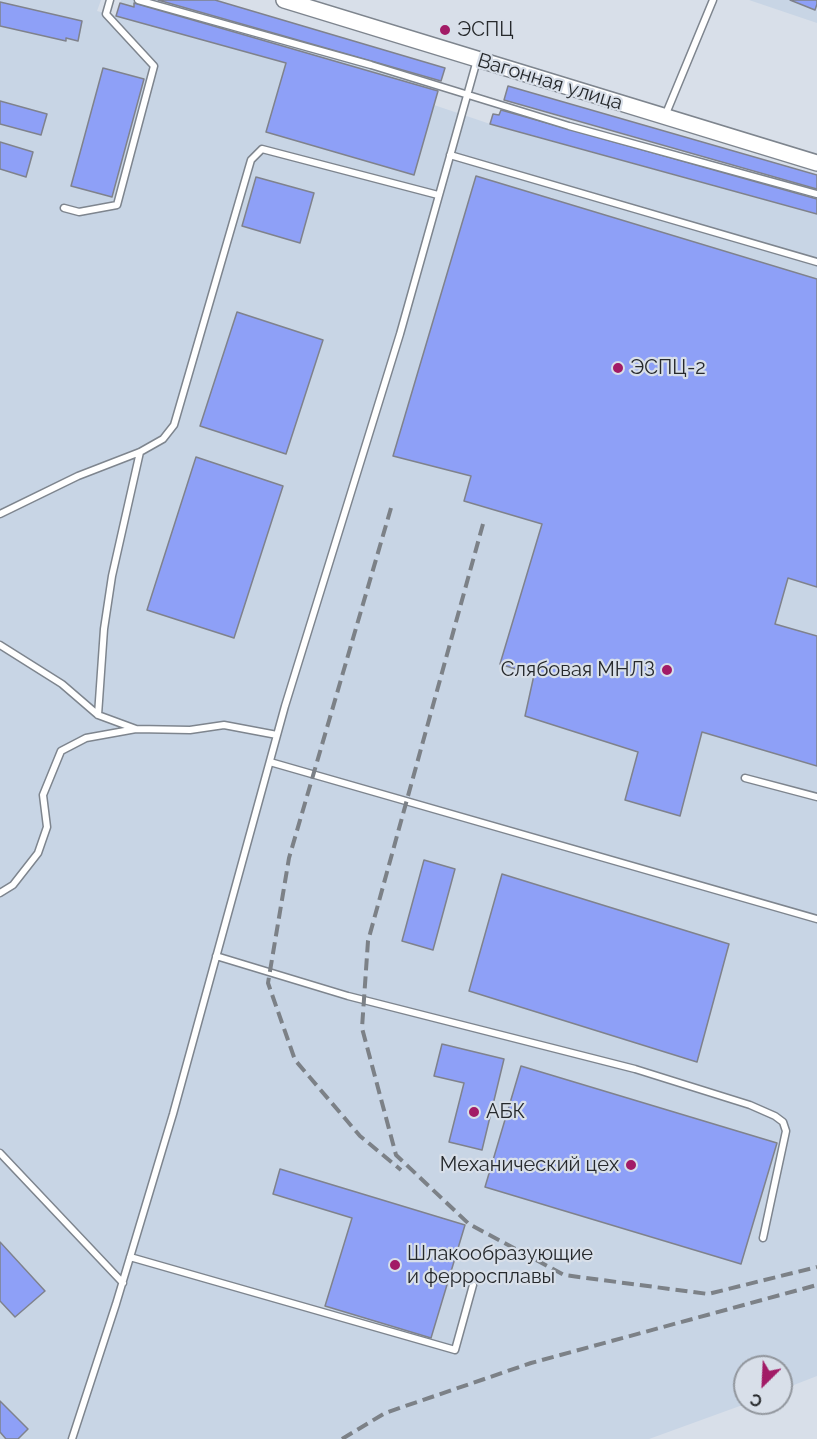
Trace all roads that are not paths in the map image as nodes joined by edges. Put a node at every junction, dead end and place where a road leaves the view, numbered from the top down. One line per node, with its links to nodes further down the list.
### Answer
1 (110, 0): 12 (lane)
2 (138, 0): 6 (lane)
3 (284, 0): 5 (street, Вагонная улица)
4 (713, 0): 7 (lane)
5 (477, 60): 6 (lane); 7 (street, Вагонная улица)
6 (468, 95): 8 (lane); 10 (lane)
7 (665, 117): 9 (street, Вагонная улица)
8 (450, 155): 11 (lane); 13 (lane)
9 (817, 163)
10 (817, 194)
11 (438, 195): 14 (lane); 19 (lane)
12 (64, 208)
13 (817, 262)
14 (140, 453): 15 (lane); 17 (lane)
15 (0, 514)
16 (0, 645): 17 (lane)
17 (98, 715): 18 (lane)
18 (136, 729): 19 (lane); 23 (lane)
19 (277, 735): 20 (lane)
20 (270, 762): 24 (lane); 25 (lane)
21 (745, 778): 22 (lane)
22 (817, 797)
23 (0, 893)
24 (817, 919)
25 (216, 956): 27 (lane); 28 (lane)
26 (0, 1153): 29 (lane)
27 (763, 1238)
28 (130, 1257): 29 (lane); 30 (lane)
29 (123, 1282): 31 (lane)
30 (473, 1285)
31 (72, 1439)

